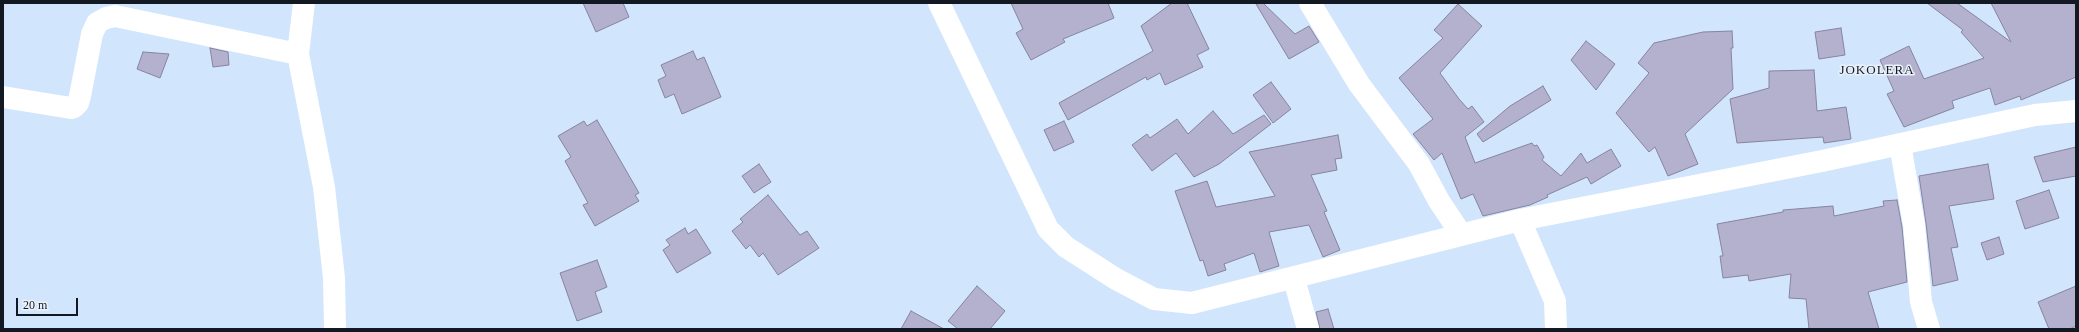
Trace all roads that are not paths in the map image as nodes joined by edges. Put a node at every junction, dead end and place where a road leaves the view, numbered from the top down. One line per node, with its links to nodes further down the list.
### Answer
1 (304, 3): 4 (street)
2 (939, 3): 10 (street)
3 (1310, 3): 9 (street)
4 (298, 54): 5 (street); 11 (street)
5 (3, 97)
6 (2076, 111): 7 (street)
7 (1900, 144): 8 (street); 14 (street)
8 (1520, 220): 9 (street); 13 (street)
9 (1461, 234): 10 (street)
10 (1294, 279): 12 (street)
11 (335, 329)
12 (1308, 329)
13 (1556, 329)
14 (1929, 329)

